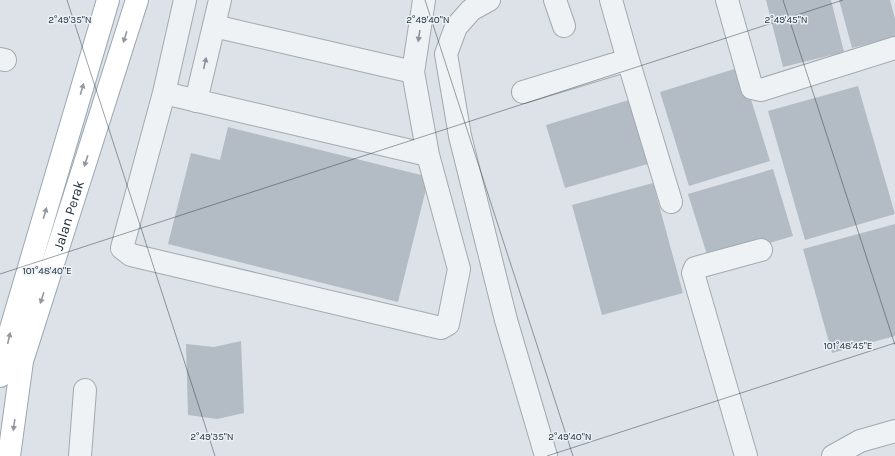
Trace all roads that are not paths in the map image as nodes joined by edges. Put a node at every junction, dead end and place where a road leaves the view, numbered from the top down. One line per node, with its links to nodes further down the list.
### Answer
1 (108, 0): 21 (main road, Jalan Perak, one-way to 1)
2 (137, 0): 24 (main road, Jalan Perak, one-way to 24)
3 (184, 0): 16 (lane)
4 (220, 0): 10 (lane)
5 (424, 0): 14 (lane, one-way to 14)
6 (489, 0): 26 (lane)
7 (555, 0): 11 (lane)
8 (611, 0): 13 (lane)
9 (727, 0): 12 (lane)
10 (214, 26): 14 (lane); 17 (lane, one-way to 10)
11 (564, 26)
12 (895, 48)
13 (628, 60): 15 (lane); 19 (lane)
14 (413, 72): 18 (lane)
15 (523, 92)
16 (164, 93): 17 (lane); 18 (lane)
17 (196, 101): 18 (lane)
18 (428, 154)
19 (670, 202)
20 (761, 250): 27 (lane)
21 (0, 376)
22 (85, 390): 25 (lane)
23 (895, 431): 28 (lane)
24 (9, 456)
25 (80, 456)
26 (546, 456)
27 (746, 456)
28 (833, 456)

